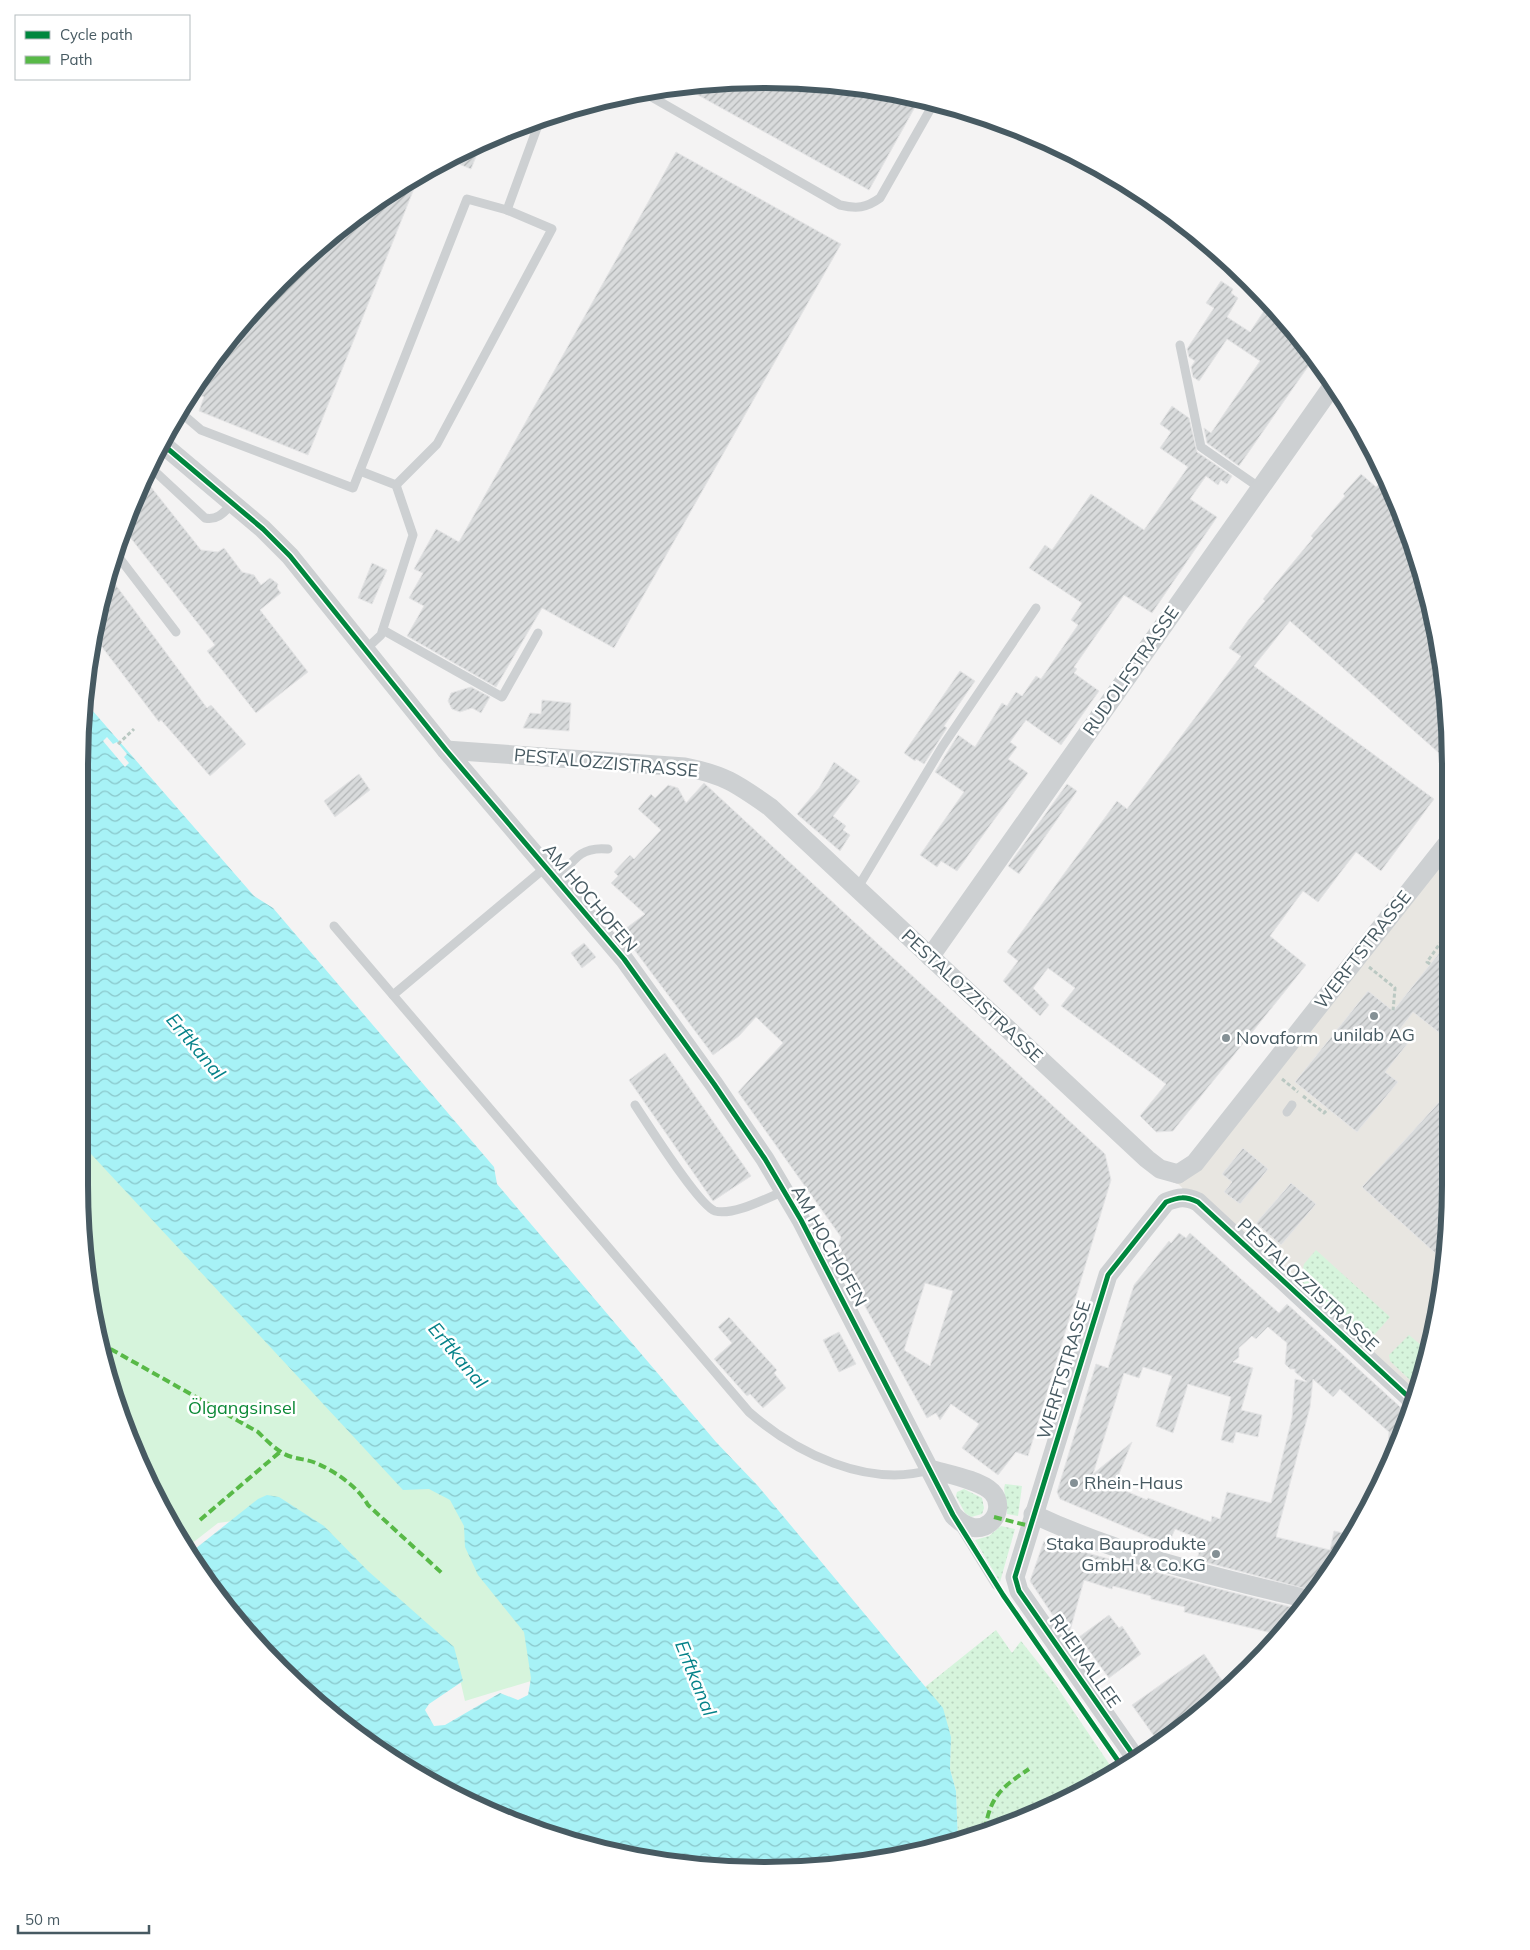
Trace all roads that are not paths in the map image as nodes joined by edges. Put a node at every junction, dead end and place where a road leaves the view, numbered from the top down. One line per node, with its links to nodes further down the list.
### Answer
1 (652, 97): 2 (lane)
2 (931, 109)
3 (537, 127): 4 (lane)
4 (507, 210): 9 (lane); 11 (lane)
5 (1180, 345): 12 (lane)
6 (1329, 391): 12 (street, RUDOLFSTRASSE)
7 (185, 416): 9 (lane)
8 (166, 448): 13 (street, AM HOCHOFEN)
9 (360, 470): 11 (lane)
10 (154, 471): 13 (lane)
11 (396, 485): 16 (lane)
12 (1260, 488): 26 (street, RUDOLFSTRASSE)
13 (233, 504): 19 (street, AM HOCHOFEN)
14 (120, 559): 17 (lane)
15 (1036, 608): 24 (lane)
16 (383, 630): 18 (lane); 19 (lane)
17 (176, 632)
18 (538, 633)
19 (366, 649): 20 (street, AM HOCHOFEN)
20 (446, 750): 23 (street, AM HOCHOFEN); 24 (street, PESTALOZZISTRASSE)
21 (608, 849): 23 (lane)
22 (1442, 850): 29 (street, WERFTSTRASSE)
23 (551, 873): 27 (lane); 30 (street, AM HOCHOFEN)
24 (857, 889): 26 (street, PESTALOZZISTRASSE)
25 (334, 926): 27 (lane)
26 (930, 957): 29 (street, PESTALOZZISTRASSE)
27 (394, 995): 33 (lane)
28 (635, 1104): 30 (lane)
29 (1178, 1174): 31 (street)
30 (784, 1191): 33 (street, AM HOCHOFEN)
31 (1179, 1196): 32 (street, PESTALOZZISTRASSE); 34 (street, WERFTSTRASSE)
32 (1409, 1397)
33 (930, 1470): 35 (street, AM HOCHOFEN); 35 (street)
34 (1033, 1514): 36 (street, WERFTSTRASSE); 38 (street)
35 (953, 1516): 37 (lane)
36 (1015, 1577): 39 (street, RHEINALLEE)
37 (996, 1584)
38 (1301, 1598)
39 (1132, 1754)

